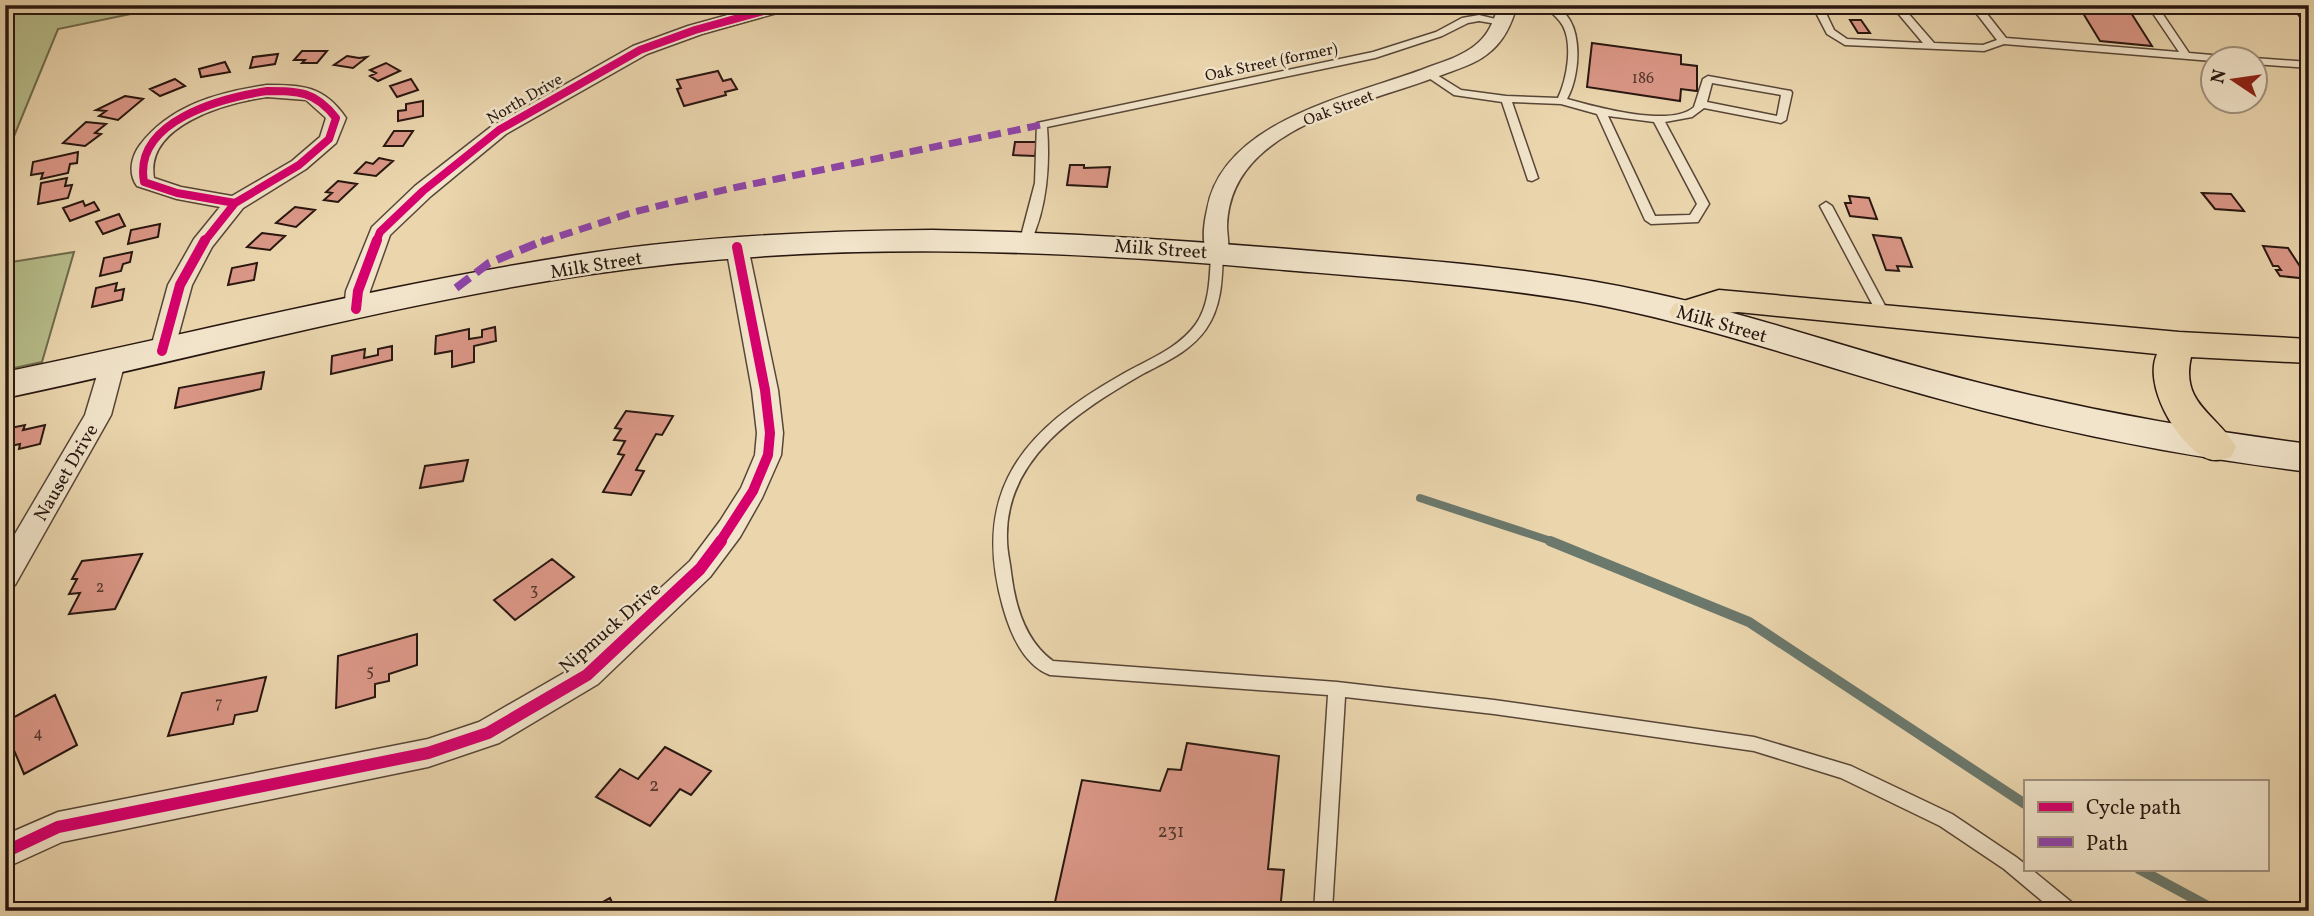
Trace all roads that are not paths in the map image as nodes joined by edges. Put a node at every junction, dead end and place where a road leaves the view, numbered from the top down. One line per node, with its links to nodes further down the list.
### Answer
1 (785, 5): 28 (street, North Drive)
2 (1548, 5): 18 (lane)
3 (1817, 5): 11 (lane)
4 (1896, 5): 11 (lane)
5 (1975, 5): 10 (lane)
6 (2305, 5): 7 (highway)
7 (2309, 10)
8 (1506, 13): 16 (street, Oak Street); 25 (lane, Oak Street (former))
9 (2159, 15): 12 (lane)
10 (2003, 41): 11 (lane); 12 (lane)
11 (1930, 46)
12 (2186, 55): 13 (lane)
13 (2198, 56)
14 (2268, 62): 15 (lane)
15 (2309, 65)
16 (1428, 74): 17 (lane); 27 (street, Oak Street)
17 (1506, 99): 18 (lane); 22 (lane)
18 (1561, 101): 20 (lane)
19 (1704, 105): 19 (lane); 21 (lane)
20 (1601, 112): 21 (lane); 21 (lane)
21 (1658, 119)
22 (1532, 178)
23 (235, 203): 23 (street); 32 (street)
24 (1826, 206): 30 (lane)
25 (1026, 240): 26 (main road, Milk Street); 27 (main road, Milk Street)
26 (737, 247): 28 (main road, Milk Street); 40 (street, Nipmuck Drive)
27 (1217, 252): 29 (main road, Milk Street); 39 (lane)
28 (356, 309): 32 (main road, Milk Street)
29 (1686, 312): 30 (highway); 36 (main road, Milk Street)
30 (1884, 315): 31 (highway)
31 (2179, 344): 33 (highway); 36 (highway)
32 (162, 351): 34 (main road, Milk Street)
33 (2309, 351)
34 (113, 362): 35 (main road, Milk Street); 38 (street, Nauset Drive)
35 (5, 385)
36 (2217, 447): 37 (main road, Milk Street)
37 (2309, 458)
38 (5, 577)
39 (1337, 689): 41 (lane); 42 (lane)
40 (5, 852)
41 (1323, 911)
42 (2068, 911)

